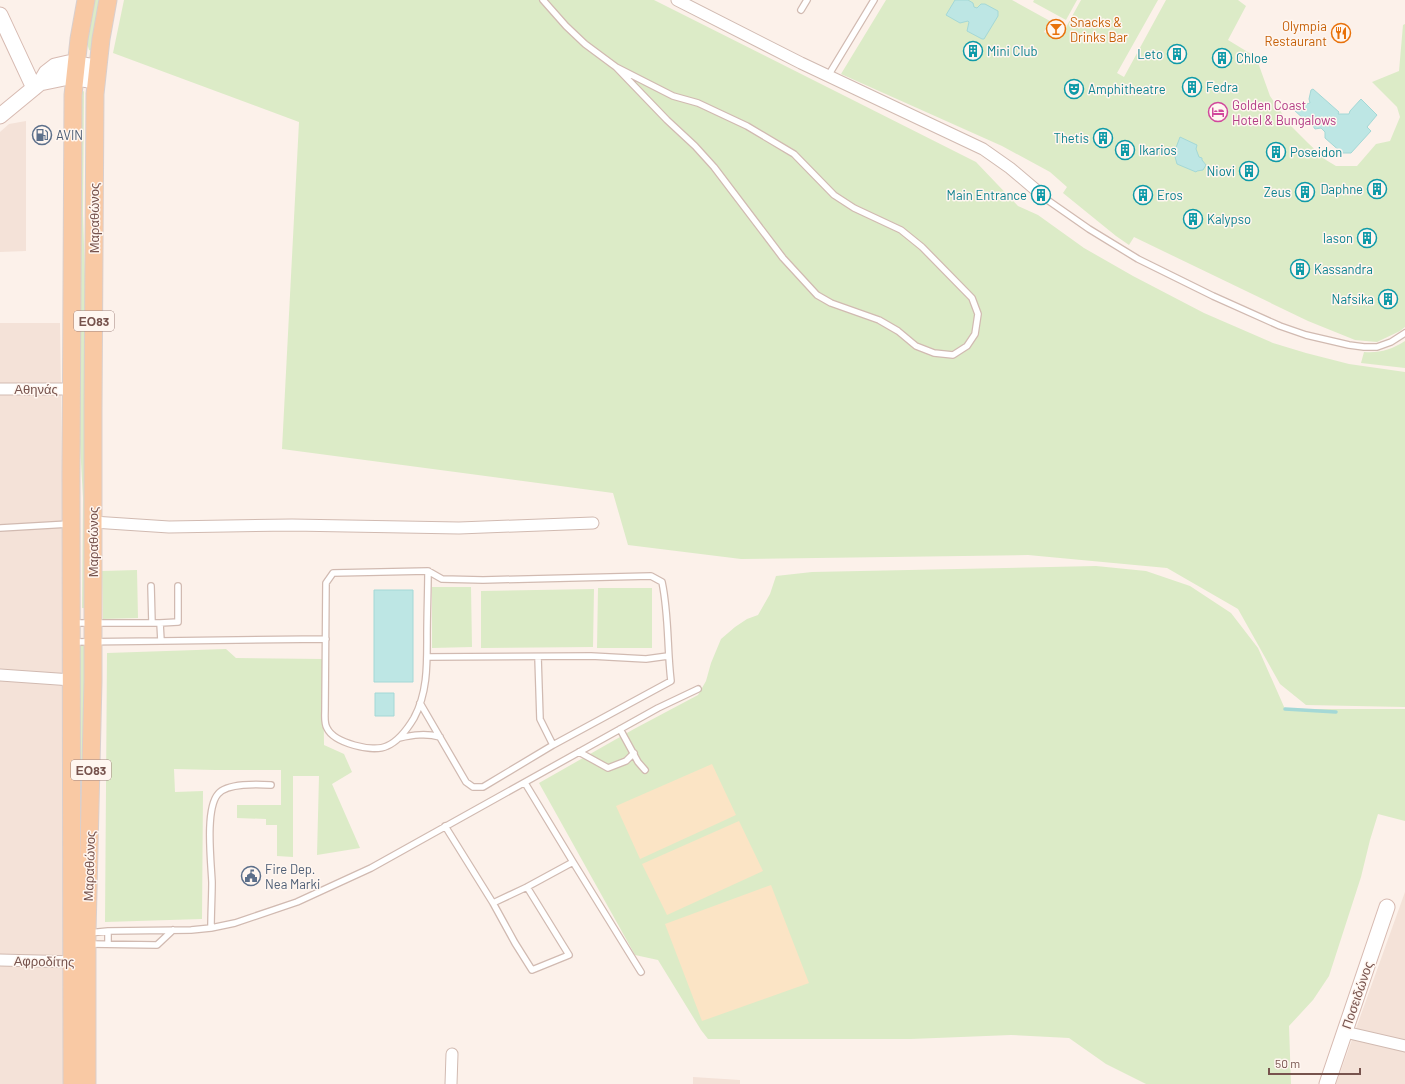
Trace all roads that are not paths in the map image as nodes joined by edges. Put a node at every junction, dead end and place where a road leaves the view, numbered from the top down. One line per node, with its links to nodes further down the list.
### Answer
1 (86, 0): 10 (main road, Μαραθώνος / ΕΟ83)
2 (108, 0): 11 (main road, Μαραθώνος / ΕΟ83)
3 (543, 0): 9 (lane)
4 (676, 0): 12 (street)
5 (807, 0): 7 (lane)
6 (874, 0): 12 (lane)
7 (801, 10)
8 (0, 15): 13 (street)
9 (616, 67): 9 (lane)
10 (75, 71): 11 (street); 13 (street); 19 (main road, Μαραθώνος / ΕΟ83)
11 (97, 74): 20 (main road, Μαραθώνος / ΕΟ83)
12 (828, 76): 15 (street)
13 (37, 86): 14 (street)
14 (0, 116)
15 (1036, 190)
16 (1046, 199): 17 (lane)
17 (1405, 333)
18 (0, 389): 19 (street, Αθηνάς)
19 (71, 389): 22 (main road, Μαραθώνος / ΕΟ83)
20 (93, 522): 21 (street); 30 (main road, Μαραθώνος / ΕΟ83)
21 (593, 523)
22 (71, 524): 23 (lane); 28 (main road, Μαραθώνος / ΕΟ83)
23 (0, 528)
24 (428, 571): 31 (lane); 35 (lane); 37 (lane)
25 (152, 586): 29 (lane)
26 (178, 586): 27 (lane)
27 (160, 622): 29 (lane); 32 (lane)
28 (72, 623): 30 (lane); 33 (main road, Μαραθώνος / ΕΟ83)
29 (152, 623): 30 (lane)
30 (98, 624): 34 (main road, Μαραθώνος / ΕΟ83)
31 (326, 639): 32 (lane); 44 (lane)
32 (161, 641): 34 (lane)
33 (72, 642): 34 (lane); 39 (main road, Μαραθώνος / ΕΟ83)
34 (100, 642): 59 (main road, Μαραθώνος / ΕΟ83)
35 (668, 656): 36 (lane); 45 (lane)
36 (538, 657): 37 (lane); 45 (lane)
37 (427, 658): 41 (lane)
38 (0, 675): 39 (street)
39 (72, 680): 59 (main road, Μαραθώνος / ΕΟ83)
40 (698, 689): 42 (lane)
41 (420, 703): 43 (lane); 44 (lane)
42 (620, 729): 46 (lane); 47 (lane)
43 (440, 737): 44 (lane); 45 (lane)
44 (399, 738)
45 (553, 745)
46 (579, 752): 47 (lane); 49 (lane)
47 (634, 753): 48 (lane)
48 (645, 770)
49 (525, 783): 51 (lane); 52 (lane)
50 (271, 785): 56 (lane)
51 (445, 826): 54 (lane); 56 (lane)
52 (573, 862): 53 (lane); 63 (lane)
53 (528, 887): 54 (lane); 54 (lane)
54 (493, 903)
55 (1387, 907): 64 (street, Ποσειδώνος)
56 (211, 928): 57 (lane)
57 (173, 930): 58 (lane); 60 (lane)
58 (108, 931): 59 (lane); 60 (lane)
59 (80, 939): 60 (lane); 62 (main road, Μαραθώνος / ΕΟ83)
60 (108, 944)
61 (0, 960): 62 (street, Αφροδίτης)
62 (80, 962): 67 (main road, Μαραθώνος / ΕΟ83); 68 (main road, Μαραθώνος / ΕΟ83)
63 (641, 972)
64 (1345, 1032): 65 (street); 70 (street, Ποσειδώνος)
65 (1405, 1046)
66 (452, 1054): 69 (street)
67 (72, 1084)
68 (88, 1084)
69 (451, 1084)
70 (1327, 1084)

